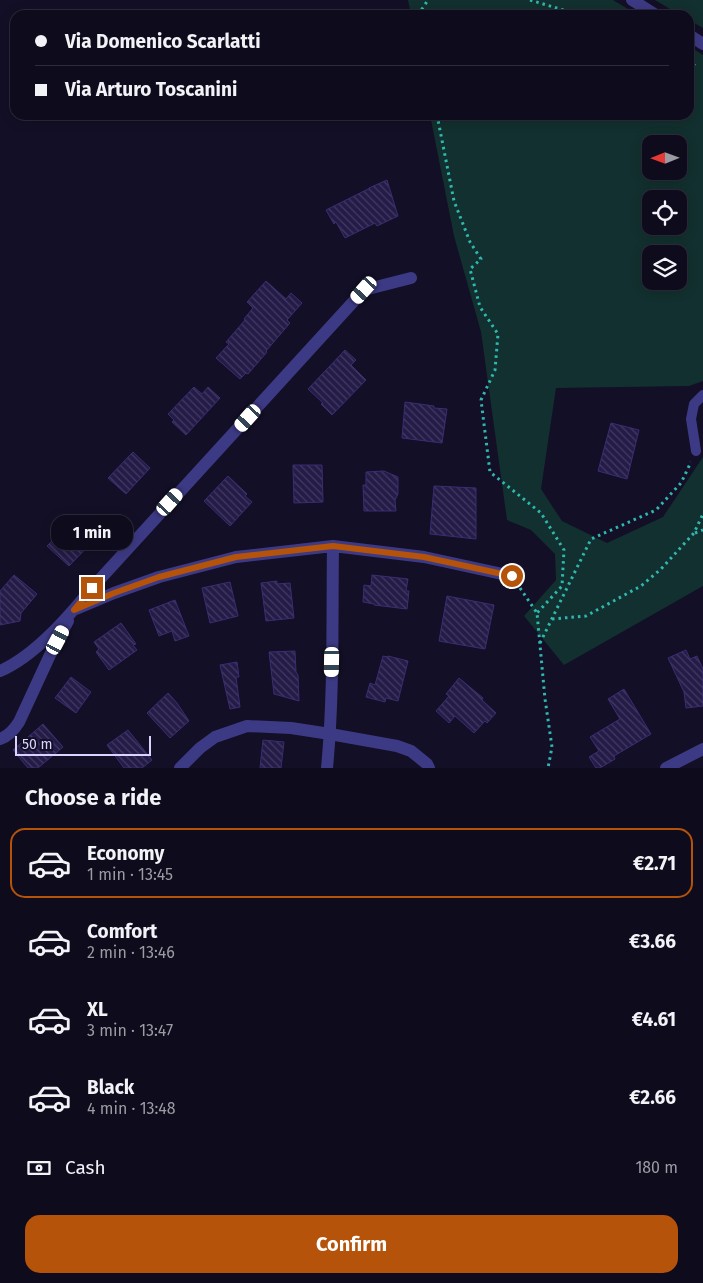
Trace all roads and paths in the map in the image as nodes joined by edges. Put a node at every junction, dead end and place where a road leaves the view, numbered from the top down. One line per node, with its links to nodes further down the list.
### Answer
1 (530, 0): 3 (path)
2 (632, 0): 4 (street)
3 (563, 10)
4 (648, 10)
5 (438, 120): 15 (path)
6 (411, 278): 14 (street)
7 (703, 394): 8 (lane)
8 (696, 451): 16 (path)
9 (703, 514): 11 (path)
10 (703, 530): 11 (path)
11 (694, 533): 16 (path)
12 (333, 546): 13 (street); 14 (street); 19 (street)
13 (512, 576): 15 (path)
14 (74, 610): 18 (street); 20 (street)
15 (537, 613): 17 (path)
16 (552, 619): 17 (path)
17 (540, 643): 25 (path)
18 (0, 671)
19 (330, 734): 22 (street); 23 (street); 24 (street)
20 (0, 739)
21 (703, 749): 26 (street)
22 (180, 768)
23 (327, 768)
24 (429, 768)
25 (548, 768)
26 (666, 768)

